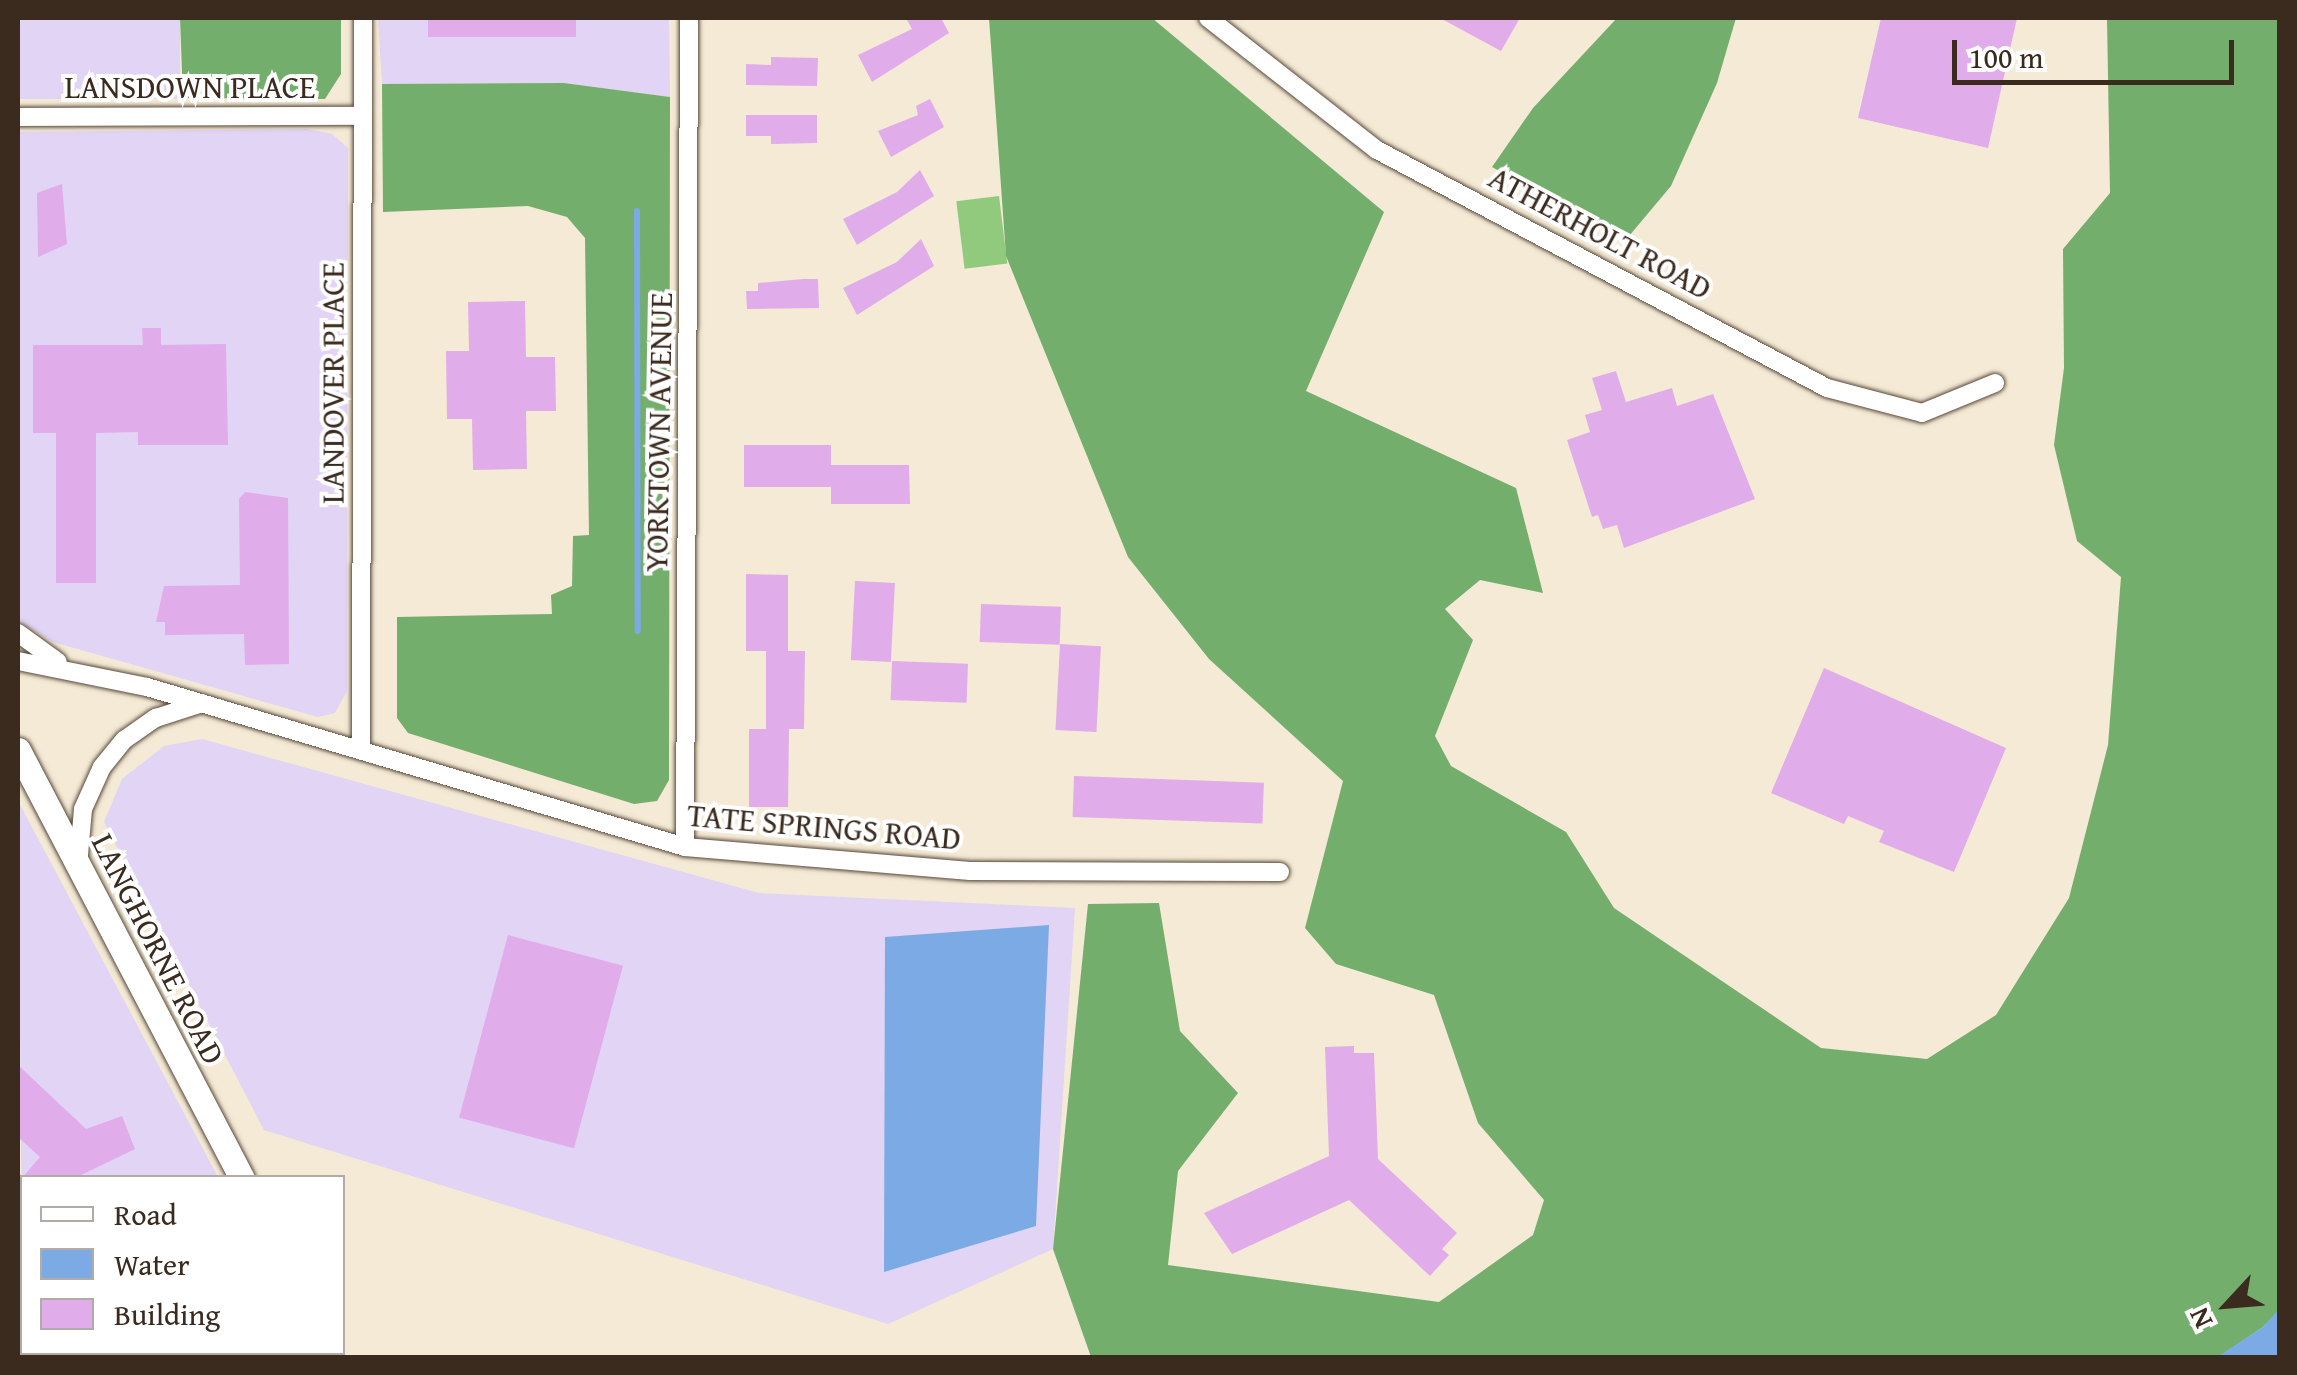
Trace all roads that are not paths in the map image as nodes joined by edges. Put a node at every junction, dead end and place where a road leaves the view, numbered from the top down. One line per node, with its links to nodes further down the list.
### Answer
1 (363, 18): 4 (street, LANDOVER PLACE)
2 (690, 18): 13 (street, YORKTOWN AVENUE)
3 (1208, 18): 6 (street, ATHERHOLT ROAD)
4 (363, 116): 5 (street, LANSDOWN PLACE); 11 (street, LANDOVER PLACE)
5 (18, 117)
6 (1995, 383)
7 (18, 633): 9 (street, TATE SPRINGS ROAD)
8 (18, 661): 9 (street, TATE SPRINGS ROAD)
9 (63, 665): 10 (street, TATE SPRINGS ROAD)
10 (202, 703): 11 (street, TATE SPRINGS ROAD); 14 (street)
11 (361, 749): 13 (street, TATE SPRINGS ROAD)
12 (18, 750): 14 (main road, LANGHORNE ROAD)
13 (685, 847): 15 (street, TATE SPRINGS ROAD)
14 (78, 867): 16 (main road, LANGHORNE ROAD)
15 (1280, 872)
16 (240, 1175)

